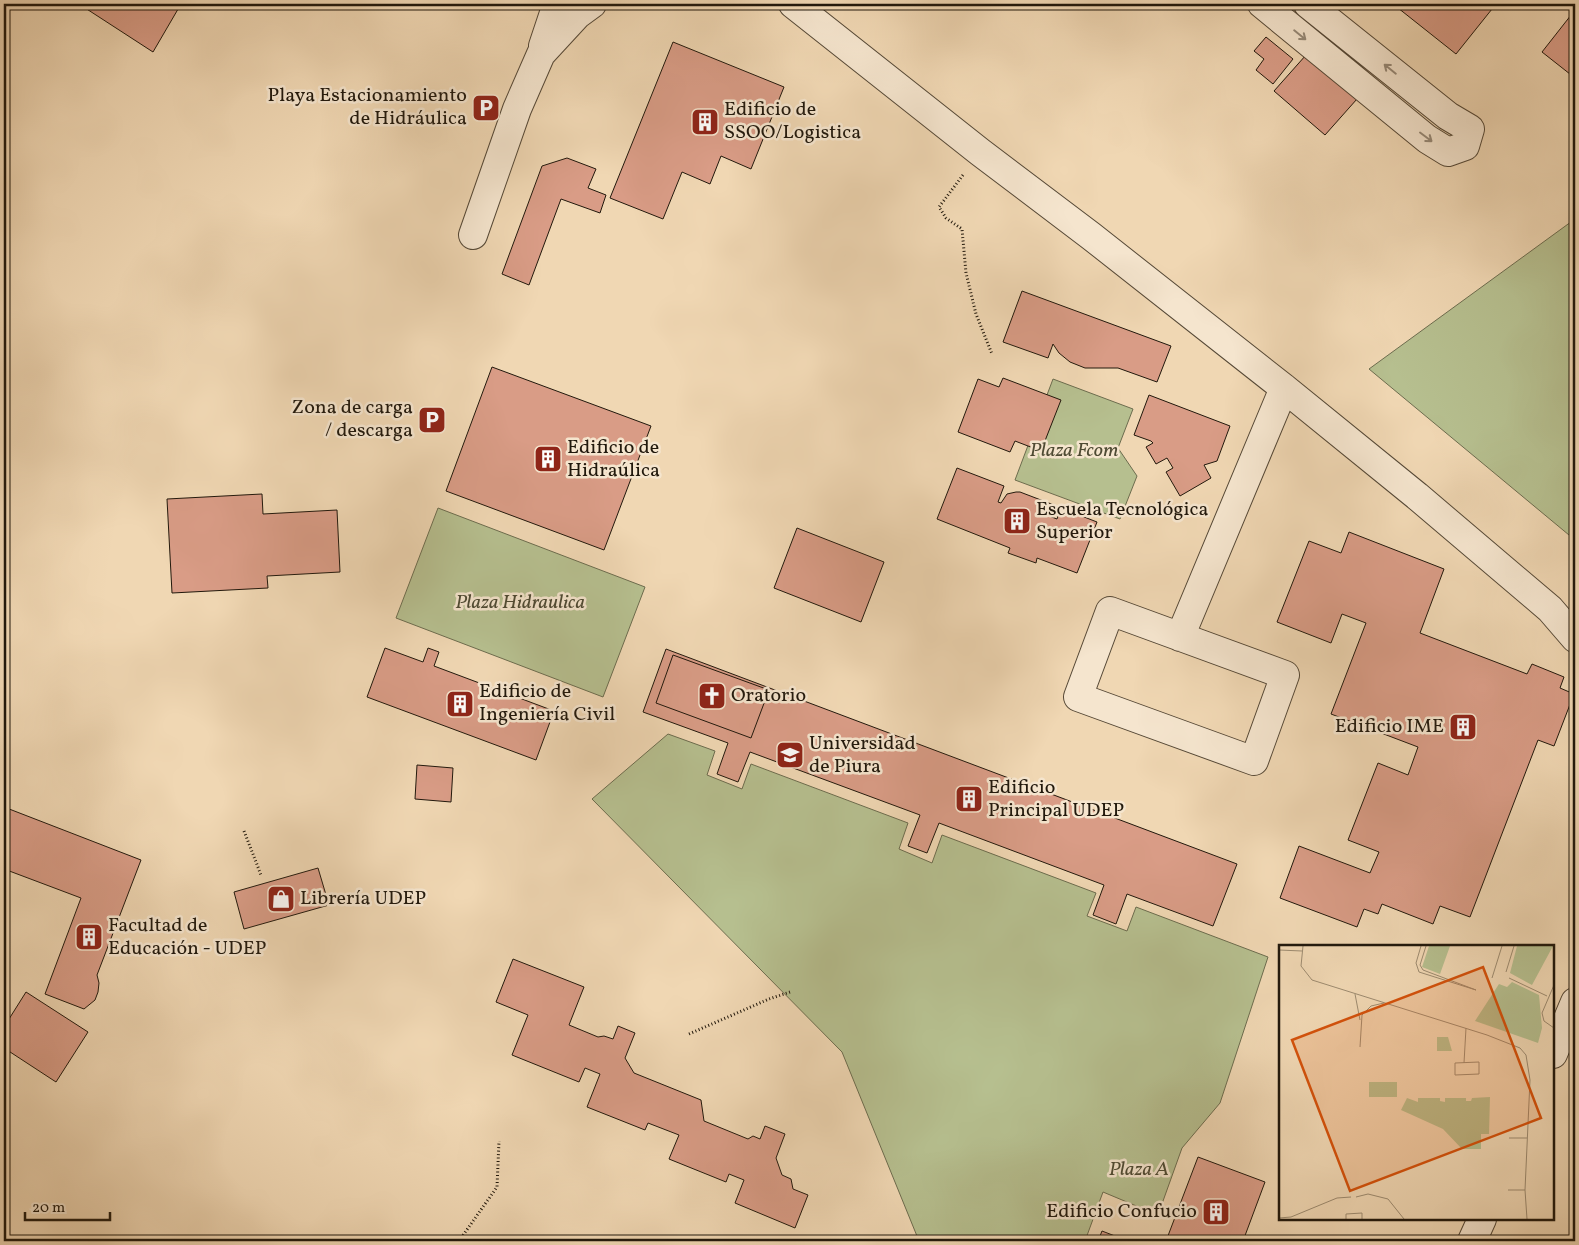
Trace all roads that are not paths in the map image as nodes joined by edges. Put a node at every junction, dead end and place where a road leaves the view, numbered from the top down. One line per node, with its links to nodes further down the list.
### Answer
1 (557, 4): 6 (street)
2 (592, 4): 6 (street)
3 (793, 4): 8 (street)
4 (1262, 4): 5 (street, one-way to 5)
5 (1308, 4)
6 (541, 54): 7 (street)
7 (473, 235)
8 (1284, 388): 9 (street); 10 (street)
9 (1180, 637): 9 (street)
10 (1575, 638)
11 (1575, 1002): 12 (street)
12 (1554, 1052)
13 (1482, 1220): 14 (street)
14 (1472, 1241)

